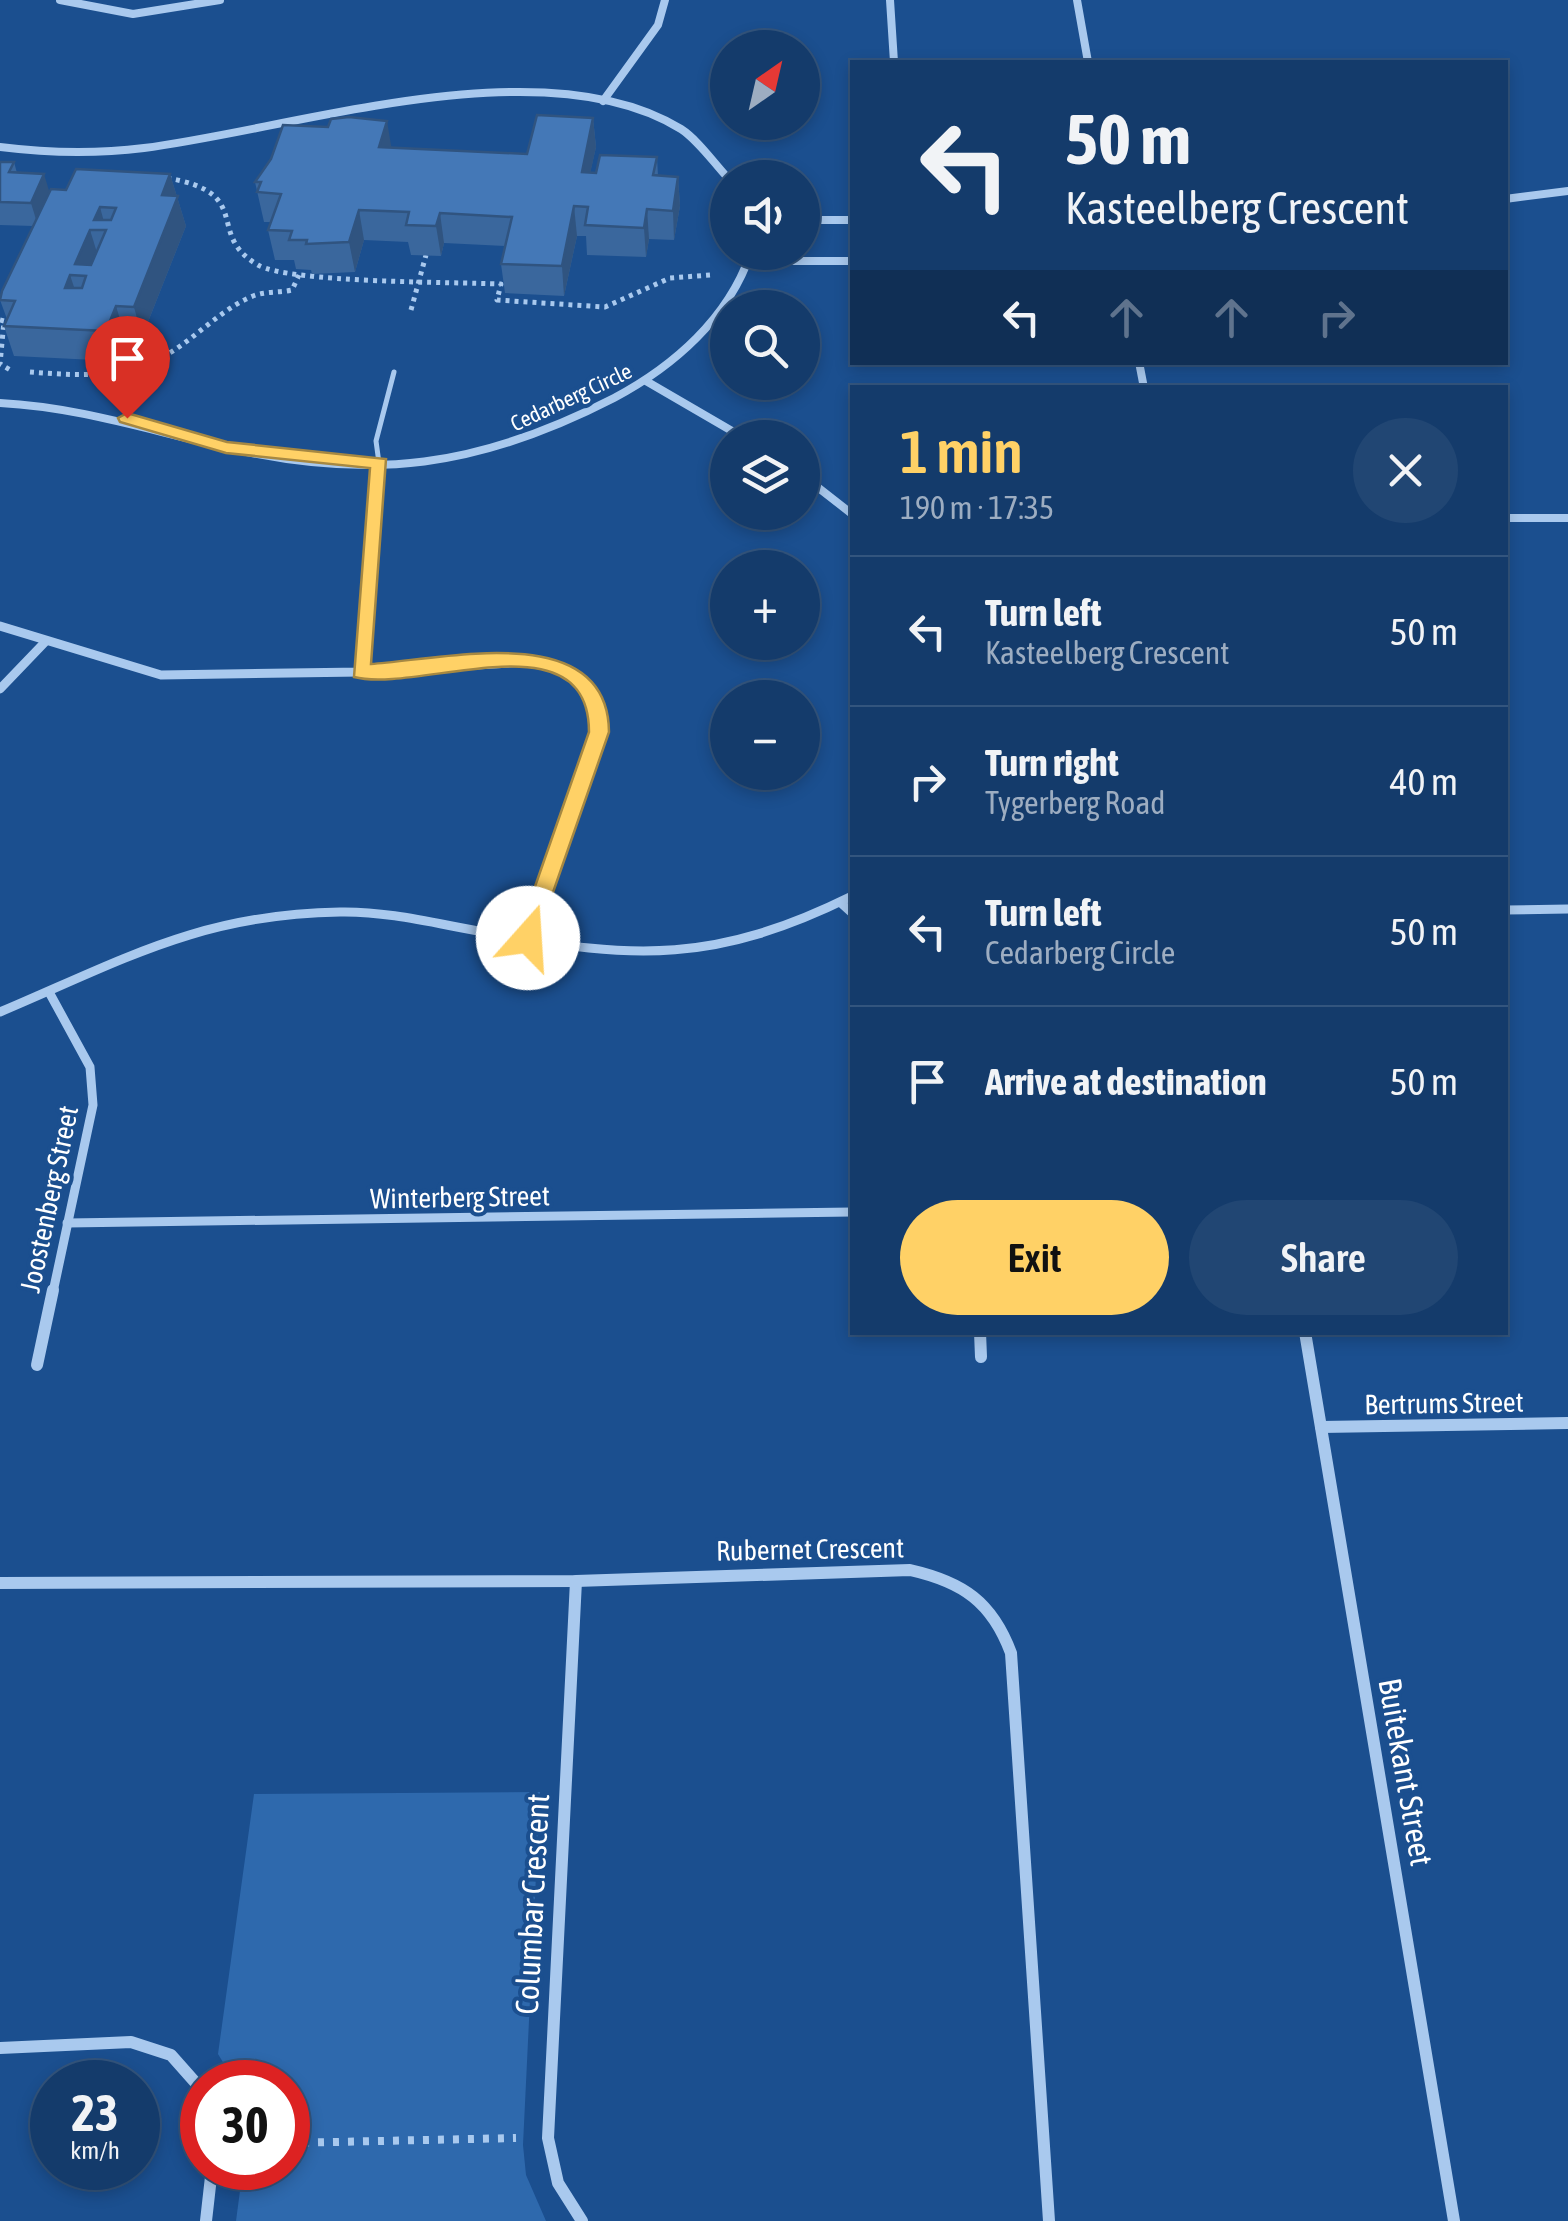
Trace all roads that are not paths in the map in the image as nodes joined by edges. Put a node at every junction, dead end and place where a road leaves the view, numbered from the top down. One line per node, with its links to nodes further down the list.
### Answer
1 (60, 0): 2 (street)
2 (219, 0)
3 (665, 0): 8 (street)
4 (890, 0): 6 (street)
5 (1077, 0): 7 (street)
6 (894, 60)
7 (1088, 60)
8 (603, 102): 9 (street); 10 (street)
9 (0, 147)
10 (714, 160)
11 (1568, 192): 12 (street)
12 (1508, 199)
13 (820, 220): 14 (street)
14 (850, 220)
15 (820, 260): 16 (street, Cedarberg Circle)
16 (850, 261)
17 (745, 270): 19 (street, Cedarberg Circle)
18 (394, 372): 22 (lane)
19 (646, 381): 21 (street); 22 (street, Cedarberg Circle)
20 (0, 403): 22 (street, Cedarberg Circle)
21 (713, 420)
22 (379, 463): 29 (street)
23 (820, 489): 24 (street)
24 (850, 512)
25 (1508, 518): 26 (street)
26 (1568, 518)
27 (0, 626): 28 (street)
28 (46, 641): 29 (street); 30 (street)
29 (360, 672): 36 (street)
30 (0, 689)
31 (850, 897): 32 (street)
32 (840, 903): 35 (street); 36 (street)
33 (1568, 909): 34 (street)
34 (1508, 910)
35 (850, 911)
36 (528, 938): 37 (street)
37 (49, 992): 38 (street); 40 (street, Joostenberg Street)
38 (0, 1012)
39 (850, 1212): 40 (street, Winterberg Street)
40 (68, 1224): 44 (street, Joostenberg Street)
41 (980, 1335): 43 (street)
42 (1306, 1335): 46 (street, Buitekant Street)
43 (981, 1357)
44 (37, 1365)
45 (1568, 1423): 46 (street, Bertrums Street)
46 (1321, 1428): 55 (street, Buitekant Street)
47 (576, 1581): 48 (street, Rubernet Crescent); 53 (street, Columbar Crescent); 54 (street, Rubernet Crescent)
48 (0, 1583)
49 (0, 2048): 50 (street)
50 (180, 2065)
51 (210, 2190): 52 (street)
52 (206, 2221)
53 (582, 2221)
54 (1049, 2221)
55 (1454, 2221)

